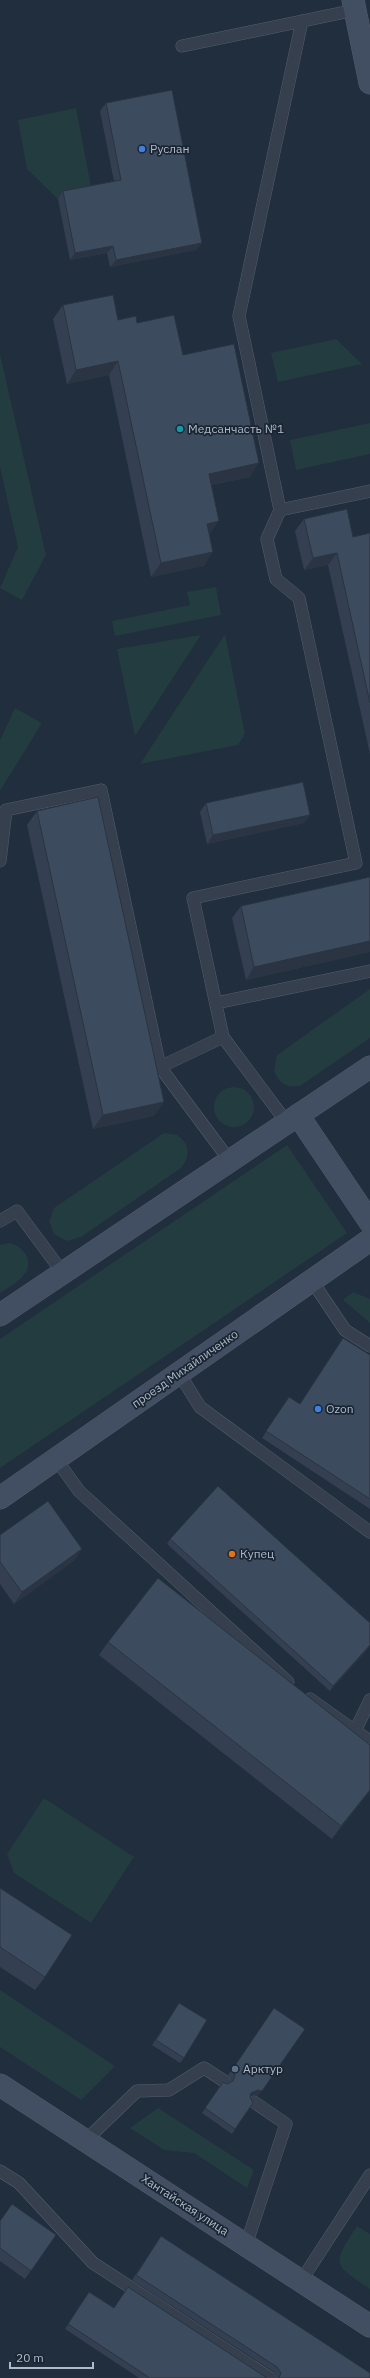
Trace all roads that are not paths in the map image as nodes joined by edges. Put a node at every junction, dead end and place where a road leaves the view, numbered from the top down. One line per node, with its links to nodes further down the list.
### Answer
1 (354, 5): 2 (lane); 4 (street)
2 (302, 21): 3 (lane); 6 (lane)
3 (182, 46)
4 (370, 83)
5 (370, 491): 6 (lane)
6 (280, 510): 9 (lane)
7 (0, 861): 11 (lane)
8 (370, 971): 9 (lane)
9 (216, 1003): 10 (lane)
10 (223, 1037): 11 (lane); 13 (lane)
11 (160, 1067): 14 (lane)
12 (370, 1067): 13 (street)
13 (292, 1119): 14 (street); 16 (street)
14 (230, 1161): 18 (street)
15 (0, 1221): 18 (lane)
16 (370, 1222)
17 (370, 1240): 19 (street, проезд Михайличенко)
18 (64, 1273): 20 (street)
19 (312, 1281): 21 (lane); 22 (street, проезд Михайличенко)
20 (0, 1315)
21 (370, 1346)
22 (179, 1373): 23 (street, проезд Михайличенко); 25 (lane)
23 (56, 1459): 24 (street, проезд Михайличенко); 27 (lane)
24 (0, 1498)
25 (370, 1532)
26 (370, 1700): 27 (lane)
27 (355, 1731): 28 (lane)
28 (370, 1741)
29 (224, 2081): 32 (lane)
30 (0, 2084): 32 (street, Хантайская улица)
31 (254, 2102): 35 (lane)
32 (86, 2140): 35 (street, Хантайская улица)
33 (0, 2171): 38 (lane)
34 (370, 2175): 36 (lane)
35 (246, 2245): 36 (street, Хантайская улица)
36 (301, 2281): 37 (street, Хантайская улица)
37 (370, 2326)
38 (270, 2378)

